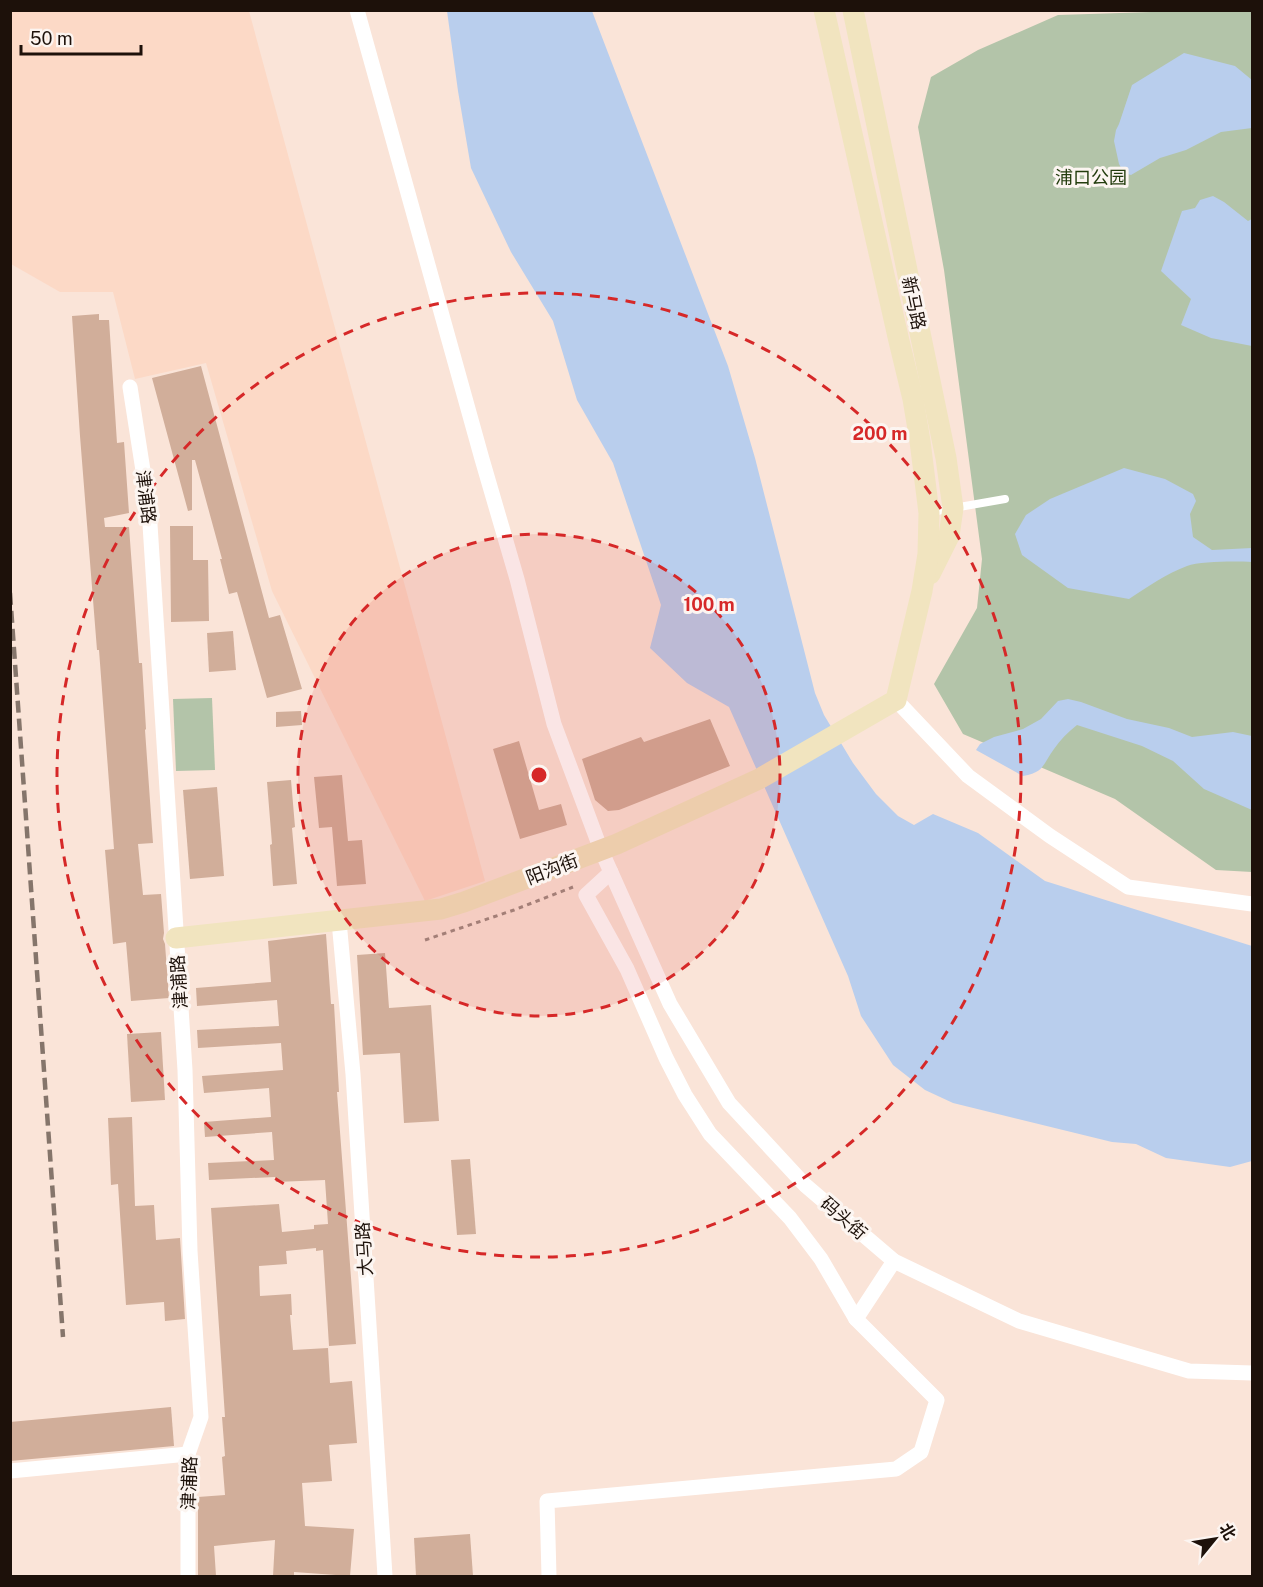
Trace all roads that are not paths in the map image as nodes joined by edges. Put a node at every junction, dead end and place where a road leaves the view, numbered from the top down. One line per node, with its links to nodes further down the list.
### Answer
1 (357, 10): 10 (street, 码头街)
2 (859, 11): 3 (street); 6 (street, 新马路)
3 (825, 14): 7 (street, 新马路)
4 (130, 387): 14 (street, 津浦路)
5 (1005, 499): 6 (lane)
6 (953, 508): 7 (lane); 8 (street, 新马路)
7 (929, 513): 8 (street, 新马路)
8 (922, 591): 9 (street, 新马路)
9 (896, 700): 10 (street, 阳沟街); 12 (street)
10 (601, 850): 11 (street, 码头街); 13 (street, 阳沟街)
11 (611, 872): 15 (street, 码头街); 16 (street)
12 (1252, 904)
13 (339, 921): 14 (street, 阳沟街); 21 (street, 大马路)
14 (176, 938): 18 (street, 津浦路)
15 (894, 1261): 16 (street); 17 (street, 码头街)
16 (856, 1319): 22 (street)
17 (1252, 1374)
18 (188, 1454): 19 (street); 20 (street, 津浦路)
19 (10, 1471)
20 (188, 1576)
21 (385, 1576)
22 (549, 1576)

